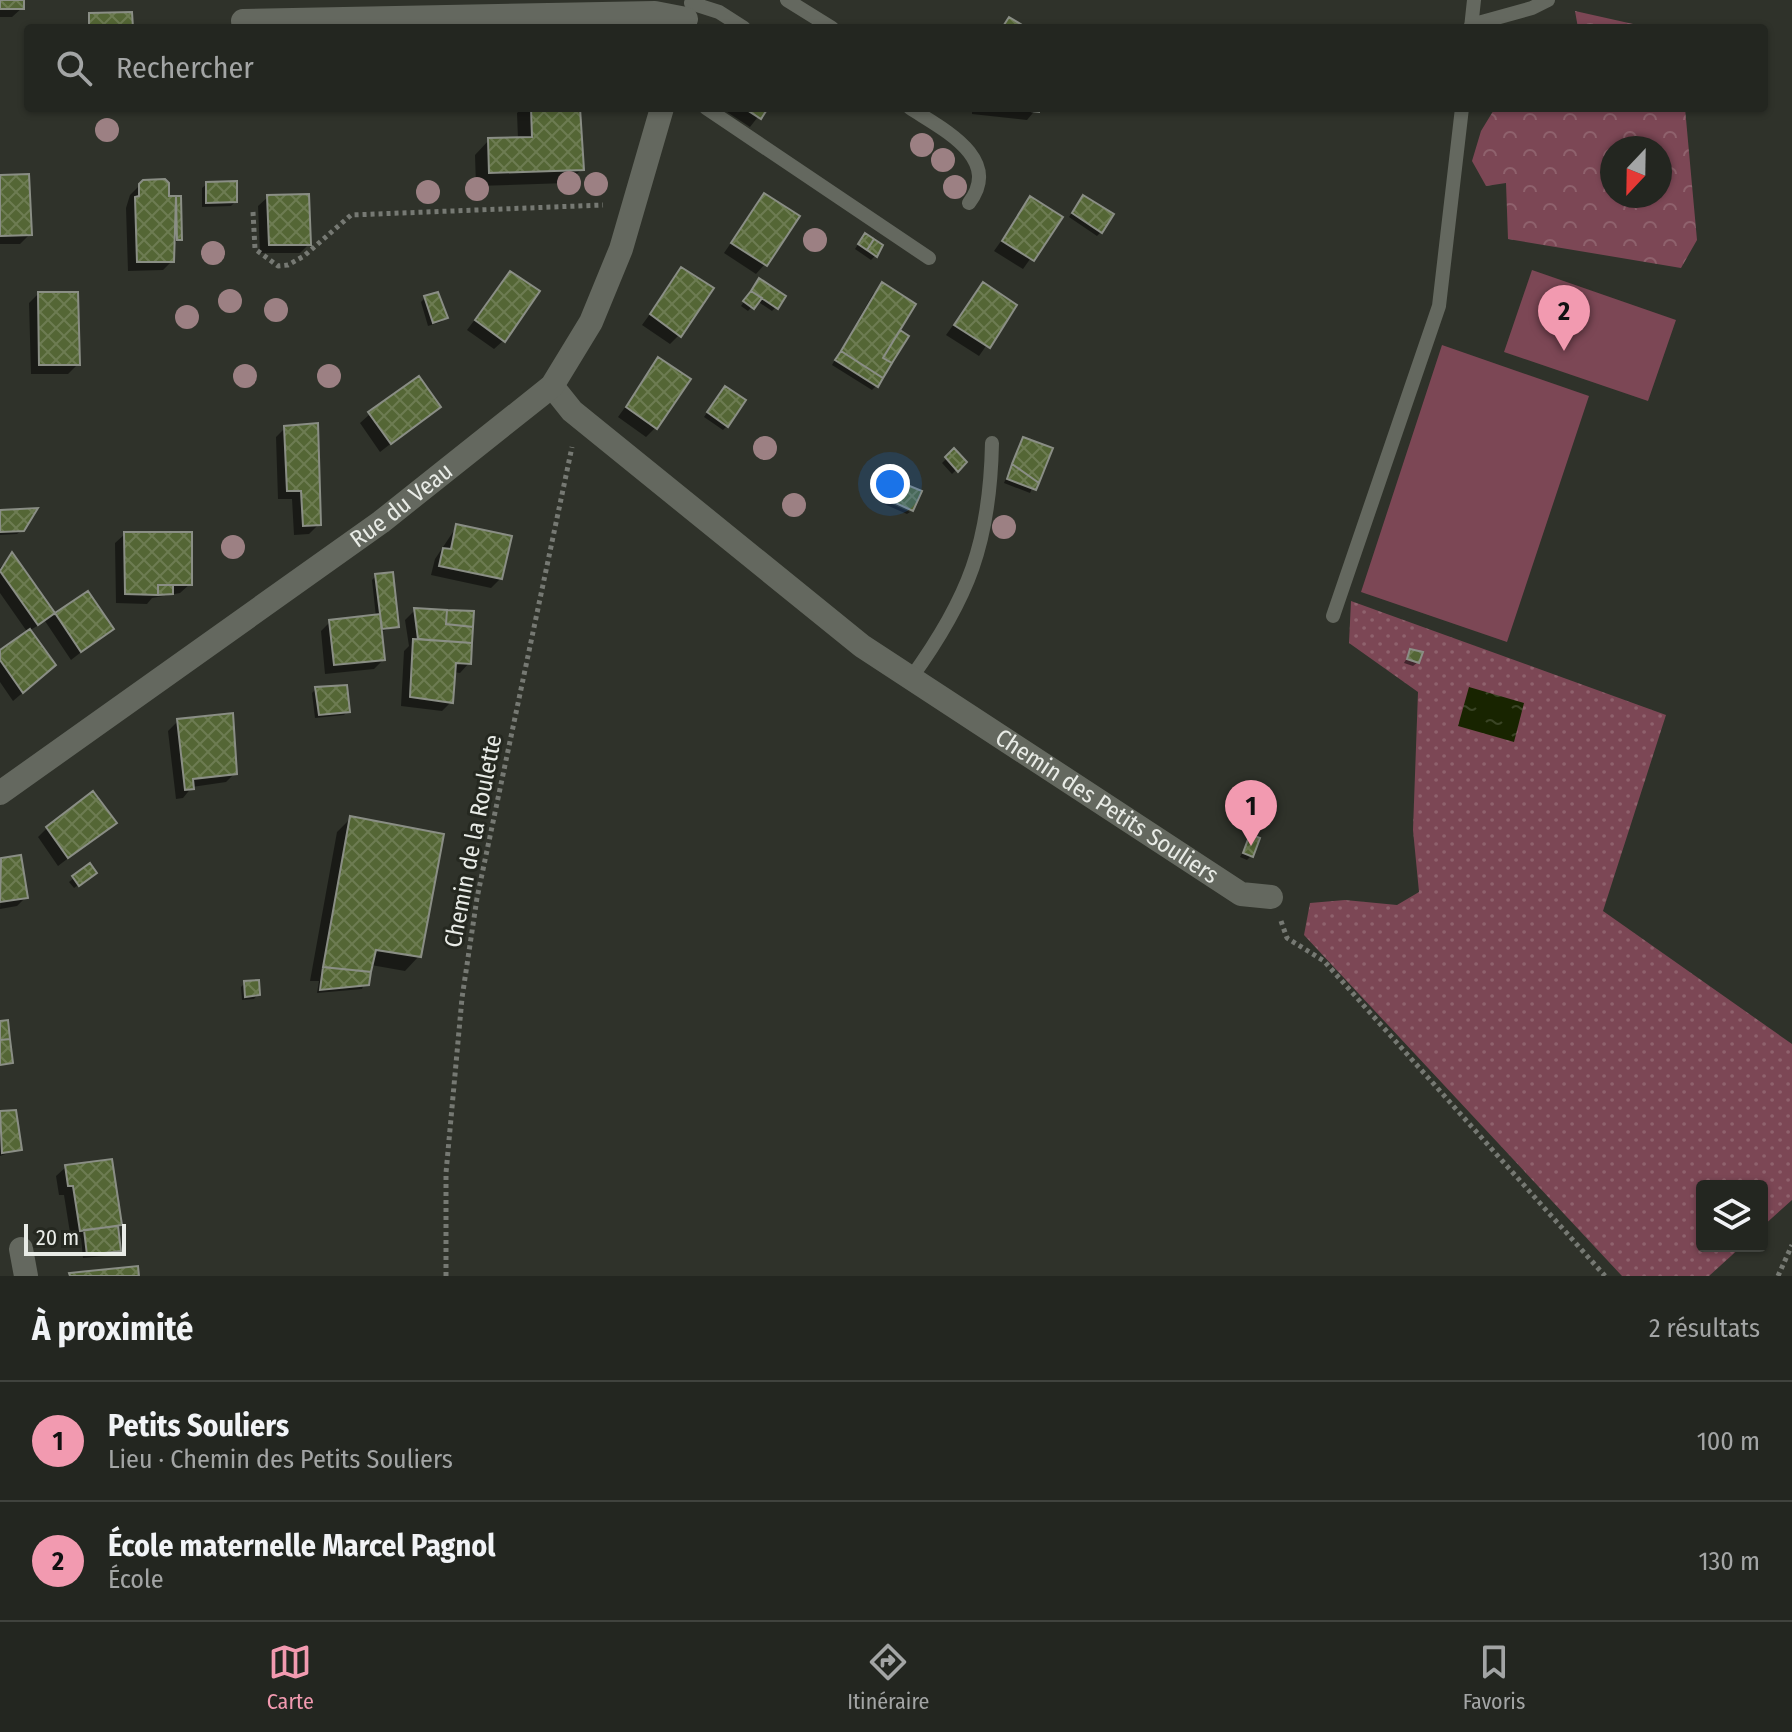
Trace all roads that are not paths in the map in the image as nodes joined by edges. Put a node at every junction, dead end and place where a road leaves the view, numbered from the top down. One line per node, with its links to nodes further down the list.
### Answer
1 (787, 0): 7 (lane)
2 (1474, 0): 8 (lane)
3 (1548, 0): 9 (lane)
4 (688, 13): 5 (street); 6 (lane)
5 (243, 21)
6 (738, 24)
7 (826, 24)
8 (1471, 24)
9 (1478, 24)
10 (661, 112): 16 (street, Rue du Veau)
11 (712, 112): 15 (lane)
12 (916, 112): 14 (lane)
13 (1462, 112): 18 (lane)
14 (969, 203)
15 (929, 258)
16 (552, 386): 19 (street, Chemin des Petits Souliers); 20 (street, Rue du Veau)
17 (992, 443): 19 (lane)
18 (1333, 616)
19 (911, 678): 21 (street, Chemin des Petits Souliers)
20 (0, 793)
21 (1271, 897)
22 (21, 1249): 23 (street)
23 (26, 1276)

